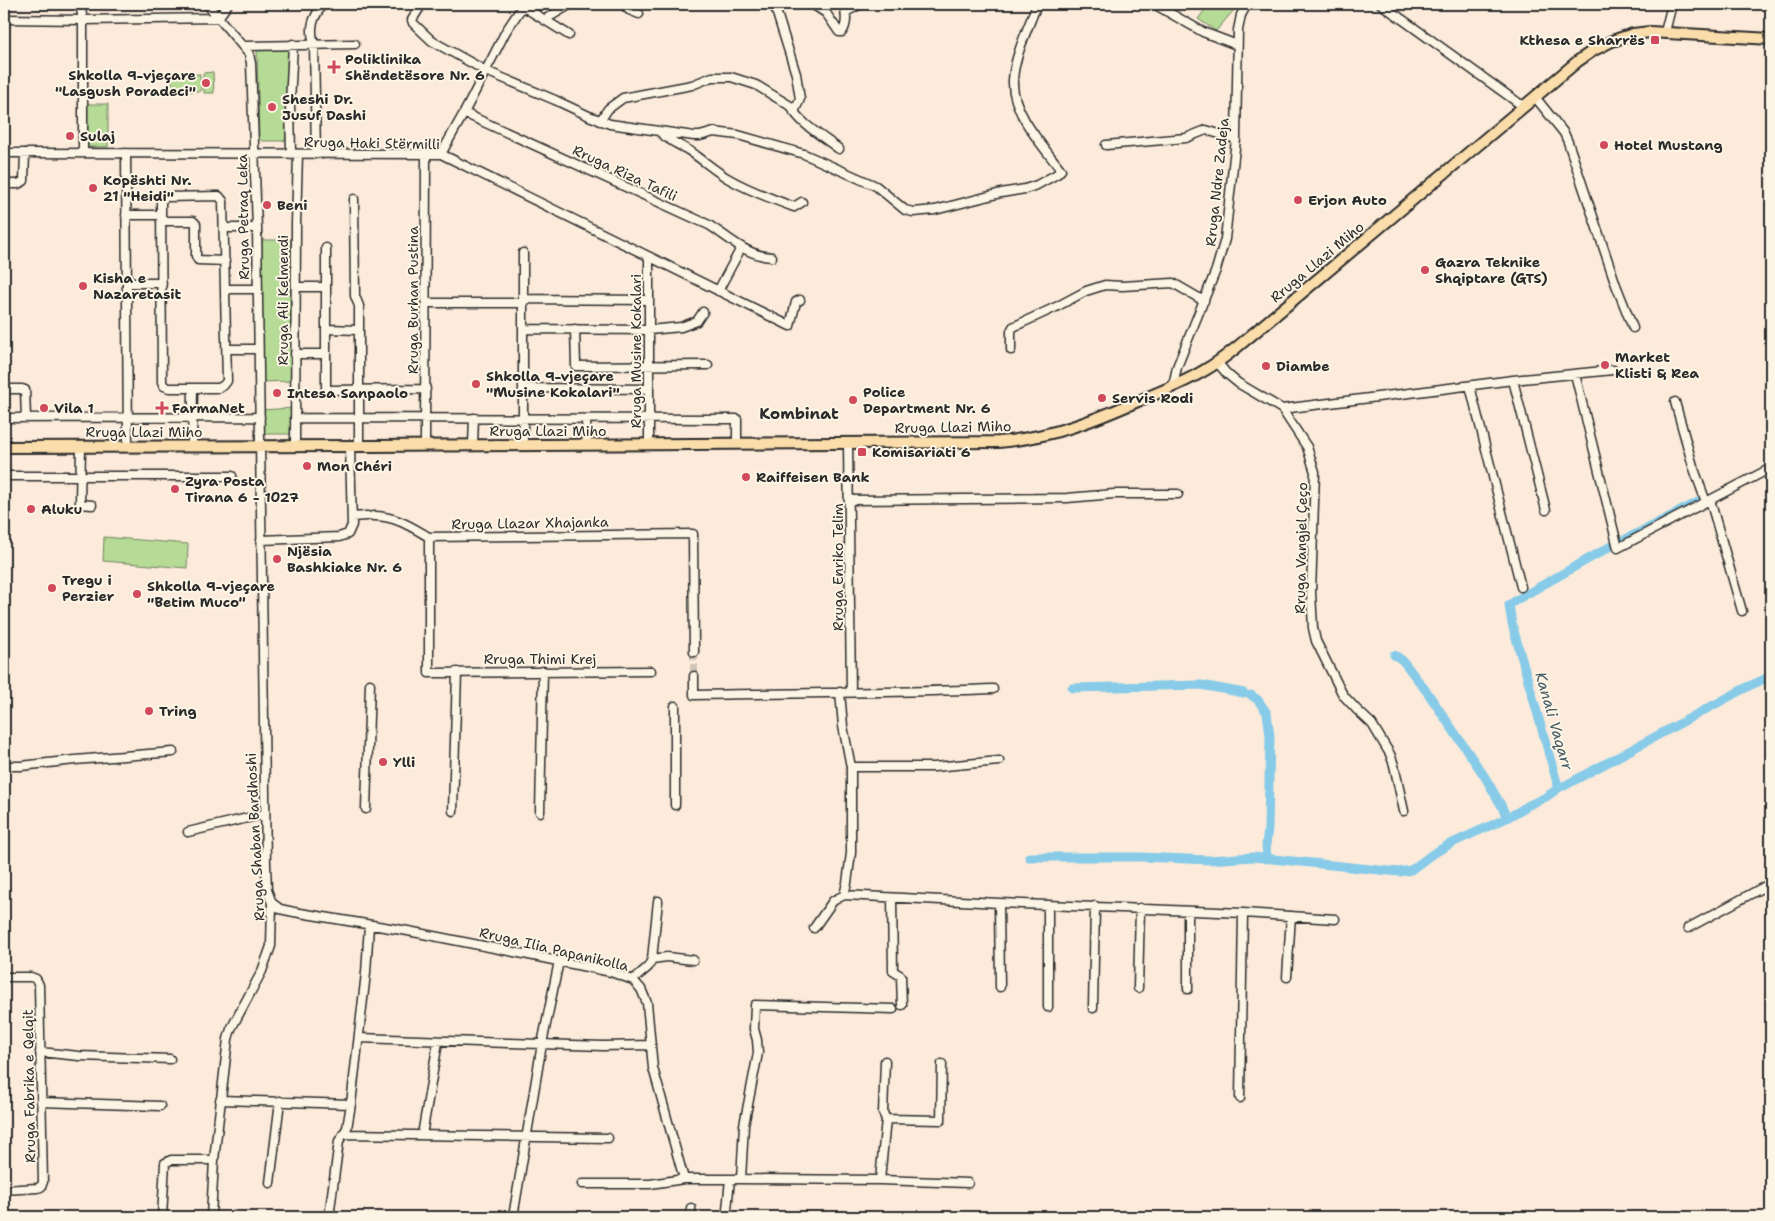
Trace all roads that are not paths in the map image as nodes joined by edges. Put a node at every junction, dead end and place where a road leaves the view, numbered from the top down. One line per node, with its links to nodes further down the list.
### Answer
1 (80, 4): 21 (street)
2 (207, 4): 19 (street, Rruga Petraq Leka)
3 (228, 4): 19 (street)
4 (323, 4): 27 (street)
5 (422, 4): 31 (street)
6 (571, 4): 22 (street)
7 (624, 4): 18 (street)
8 (774, 4): 34 (street)
9 (812, 4): 17 (street)
10 (861, 4): 17 (street)
11 (1037, 4): 37 (street)
12 (1154, 4): 29 (street)
13 (1247, 4): 29 (street, Rruga Ndre Zadeja)
14 (1381, 4): 33 (street)
15 (1672, 4): 23 (street)
16 (522, 5): 22 (street); 31 (street)
17 (845, 8)
18 (639, 14)
19 (218, 18): 21 (street); 30 (street, Rruga Petraq Leka)
20 (4, 19): 21 (street)
21 (83, 20): 43 (street)
22 (544, 20): 24 (street)
23 (1665, 32): 25 (main road, Rruga Llazi Miho); 32 (main road, Rruga Llazi Miho)
24 (569, 35)
25 (1771, 39)
26 (293, 44): 27 (street); 30 (street); 46 (street, Rruga Ali Kelmendi)
27 (314, 44): 28 (street); 47 (street)
28 (355, 44)
29 (1237, 45): 38 (street, Rruga Ndre Zadeja)
30 (243, 46): 45 (street, Rruga Petraq Leka)
31 (486, 71): 35 (street); 36 (street)
32 (1535, 97): 33 (main road, Rruga Llazi Miho); 76 (street)
33 (1524, 107): 87 (main road, Rruga Llazi Miho)
34 (794, 112): 36 (street); 40 (street)
35 (464, 113): 49 (street); 58 (street, Rruga Riza Tafili)
36 (600, 121): 37 (street)
37 (659, 131): 52 (street)
38 (1236, 139): 39 (street); 73 (street, Rruga Ndre Zadeja)
39 (1106, 145)
40 (838, 149)
41 (4, 153): 42 (street, Rruga Haki Stërmilli)
42 (25, 153): 43 (street, Rruga Haki Stërmilli); 50 (street)
43 (83, 153): 44 (street, Rruga Haki Stërmilli)
44 (126, 153): 45 (street, Rruga Haki Stërmilli); 53 (street)
45 (255, 154): 46 (street, Rruga Haki Stërmilli); 56 (street, Rruga Petraq Leka)
46 (295, 154): 47 (street, Rruga Haki Stërmilli); 65 (street, Rruga Ali Kelmendi)
47 (316, 154): 48 (street, Rruga Haki Stërmilli)
48 (426, 154): 49 (street, Rruga Haki Stërmilli); 74 (street, Rruga Burhan Pustina)
49 (440, 154): 60 (street, Rruga Haki Stërmilli)
50 (4, 184)
51 (354, 199): 80 (street)
52 (802, 202)
53 (126, 215): 54 (street); 63 (street)
54 (161, 218): 55 (street); 62 (street); 64 (street)
55 (224, 228): 56 (street); 62 (street)
56 (257, 228): 68 (street, Rruga Petraq Leka)
57 (326, 248): 66 (street)
58 (741, 248): 61 (street, Rruga Riza Tafili); 69 (street)
59 (523, 253): 72 (street)
60 (649, 257): 69 (street, Rruga Haki Stërmilli); 70 (street, Rruga Musine Kokalari)
61 (772, 257)
62 (225, 261): 67 (street)
63 (127, 283): 64 (street); 107 (street)
64 (162, 283): 97 (street)
65 (296, 287): 66 (street); 85 (street, Rruga Ali Kelmendi)
66 (326, 287): 77 (street)
67 (226, 289): 68 (street); 82 (street)
68 (257, 289): 83 (street, Rruga Petraq Leka)
69 (718, 291): 71 (street, Rruga Haki Stërmilli)
70 (649, 300): 72 (street); 81 (street, Rruga Musine Kokalari)
71 (800, 300)
72 (523, 301): 74 (street); 78 (street)
73 (1204, 301): 84 (street); 93 (street, Rruga Ndre Zadeja)
74 (426, 303): 98 (street, Rruga Burhan Pustina)
75 (703, 312): 81 (street)
76 (1633, 328)
77 (326, 329): 80 (street); 86 (street)
78 (523, 329): 79 (street); 95 (street)
79 (575, 329): 81 (street); 88 (street)
80 (359, 330): 100 (street)
81 (649, 330): 88 (street, Rruga Musine Kokalari)
82 (227, 349): 83 (street); 97 (street)
83 (258, 349): 104 (street, Rruga Petraq Leka)
84 (1011, 350)
85 (295, 354): 86 (street); 108 (street, Rruga Ali Kelmendi)
86 (326, 354): 100 (street)
87 (1217, 362): 93 (main road, Rruga Llazi Miho); 102 (street, Rruga Vangjel Çeço)
88 (649, 365): 89 (street); 99 (street, Rruga Musine Kokalari)
89 (708, 365)
90 (1613, 370): 91 (street)
91 (1575, 374): 92 (street); 135 (street)
92 (1513, 380): 94 (street); 137 (street)
93 (1173, 386): 115 (main road, Rruga Llazi Miho)
94 (1470, 386): 102 (street); 141 (street)
95 (523, 388): 99 (street); 112 (street)
96 (4, 389): 106 (street)
97 (193, 389): 103 (street)
98 (426, 389): 100 (street); 110 (street, Rruga Burhan Pustina)
99 (649, 389): 114 (street, Rruga Musine Kokalari)
100 (359, 390): 109 (street)
101 (1675, 402): 135 (street)
102 (1282, 409): 160 (street, Rruga Vangjel Çeço)
103 (193, 417): 104 (street); 107 (street); 124 (street)
104 (260, 417): 125 (street, Rruga Petraq Leka)
105 (4, 418): 106 (street)
106 (26, 418): 107 (street)
107 (127, 418): 123 (street)
108 (295, 418): 109 (street); 126 (street, Rruga Ali Kelmendi)
109 (358, 418): 110 (street); 127 (street)
110 (425, 418): 111 (street); 119 (street, Rruga Burhan Pustina)
111 (474, 418): 112 (street); 120 (street)
112 (523, 418): 113 (street); 121 (street)
113 (586, 419): 114 (street); 116 (street)
114 (648, 419): 117 (street, Rruga Musine Kokalari); 118 (street)
115 (848, 443): 118 (main road, Rruga Llazi Miho); 134 (street, Rruga Enriko Telim)
116 (586, 444): 117 (main road, Rruga Llazi Miho); 121 (main road, Rruga Llazi Miho)
117 (649, 444): 118 (main road, Rruga Llazi Miho)
118 (737, 444)
119 (426, 445): 120 (main road, Rruga Llazi Miho); 127 (main road, Rruga Llazi Miho)
120 (473, 445): 121 (main road, Rruga Llazi Miho)
121 (523, 445)
122 (81, 446): 123 (main road, Rruga Llazi Miho); 128 (main road, Rruga Llazi Miho); 131 (street)
123 (128, 446): 124 (main road, Rruga Llazi Miho)
124 (192, 446): 125 (main road, Rruga Llazi Miho)
125 (261, 446): 126 (main road, Rruga Llazi Miho); 140 (street, Rruga Shaban Bardhoshi)
126 (295, 446): 127 (main road, Rruga Llazi Miho)
127 (355, 446): 138 (street)
128 (4, 447)
129 (1771, 468): 135 (street)
130 (4, 476): 131 (street)
131 (80, 476): 132 (street); 136 (street)
132 (232, 476)
133 (1178, 494): 134 (street)
134 (850, 500): 151 (street, Rruga Enriko Telim)
135 (1708, 501): 142 (street)
136 (92, 505)
137 (1546, 510)
138 (352, 516): 139 (street); 140 (street)
139 (429, 537): 143 (street, Rruga Llazar Xhajanka); 146 (street, Rruga Thimi Krej)
140 (261, 540): 162 (street, Rruga Shaban Bardhoshi)
141 (1522, 587)
142 (1742, 611)
143 (694, 652)
144 (543, 671): 145 (street, Rruga Thimi Krej); 146 (street, Rruga Thimi Krej); 161 (street)
145 (651, 671)
146 (457, 672): 159 (street)
147 (694, 676): 150 (street)
148 (370, 684): 158 (street)
149 (993, 689): 151 (street)
150 (840, 692): 151 (street); 156 (street)
151 (851, 692)
152 (675, 706): 157 (street)
153 (173, 752): 155 (street)
154 (999, 761): 156 (street)
155 (4, 766)
156 (851, 768): 165 (street)
157 (675, 806)
158 (366, 809)
159 (453, 811)
160 (1404, 811)
161 (540, 812)
162 (265, 814): 163 (street); 168 (street, Rruga Shaban Bardhoshi)
163 (188, 832)
164 (1771, 883): 179 (street)
165 (844, 895): 166 (street); 178 (street)
166 (892, 898): 169 (street); 189 (street)
167 (658, 901): 180 (street)
168 (272, 903): 177 (street, Rruga Ilia Papanikolla); 202 (street, Rruga Shaban Bardhoshi)
169 (999, 903): 170 (street); 186 (street)
170 (1048, 905): 171 (street); 190 (street)
171 (1095, 906): 172 (street); 191 (street)
172 (1140, 908): 173 (street); 187 (street)
173 (1188, 911): 174 (street); 188 (street)
174 (1243, 913): 175 (street); 201 (street)
175 (1291, 916): 176 (street); 184 (street)
176 (1335, 919)
177 (369, 925): 182 (street, Rruga Ilia Papanikolla); 193 (street)
178 (814, 928)
179 (1688, 928)
180 (652, 959): 181 (street); 185 (street)
181 (694, 960)
182 (559, 961): 185 (street, Rruga Ilia Papanikolla); 195 (street)
183 (4, 977): 197 (street, Rruga Fabrika e Qelqit)
184 (1287, 977)
185 (634, 980): 196 (street, Rruga Ilia Papanikolla)
186 (1000, 987)
187 (1138, 988)
188 (1188, 989)
189 (902, 1005)
190 (1048, 1007)
191 (1094, 1008)
192 (893, 1009): 213 (street)
193 (359, 1038): 194 (street); 205 (street)
194 (438, 1042): 195 (street); 209 (street)
195 (542, 1044): 196 (street); 210 (street)
196 (651, 1045): 214 (street, Rruga Ilia Papanikolla)
197 (40, 1052): 198 (street); 204 (street, Rruga Fabrika e Qelqit)
198 (170, 1059)
199 (885, 1061): 207 (street)
200 (942, 1064): 207 (street)
201 (1240, 1098)
202 (220, 1100): 203 (street); 212 (street, Rruga Shaban Bardhoshi)
203 (280, 1101): 205 (street); 217 (street)
204 (42, 1102): 206 (street); 220 (street, Rruga Fabrika e Qelqit)
205 (351, 1104): 208 (street)
206 (160, 1106)
207 (886, 1119): 216 (street)
208 (344, 1134): 209 (street); 224 (street)
209 (422, 1135): 210 (street)
210 (527, 1136): 211 (street); 225 (street)
211 (608, 1138)
212 (214, 1160): 222 (street); 223 (street, Rruga Shaban Bardhoshi)
213 (741, 1178): 215 (street); 216 (street)
214 (684, 1179): 215 (street); 219 (street)
215 (730, 1179): 227 (street)
216 (880, 1180): 218 (street)
217 (270, 1183)
218 (968, 1183)
219 (582, 1184)
220 (4, 1190)
221 (691, 1208): 226 (street)
222 (162, 1217)
223 (211, 1217)
224 (330, 1217)
225 (514, 1217)
226 (691, 1217)
227 (728, 1217)

